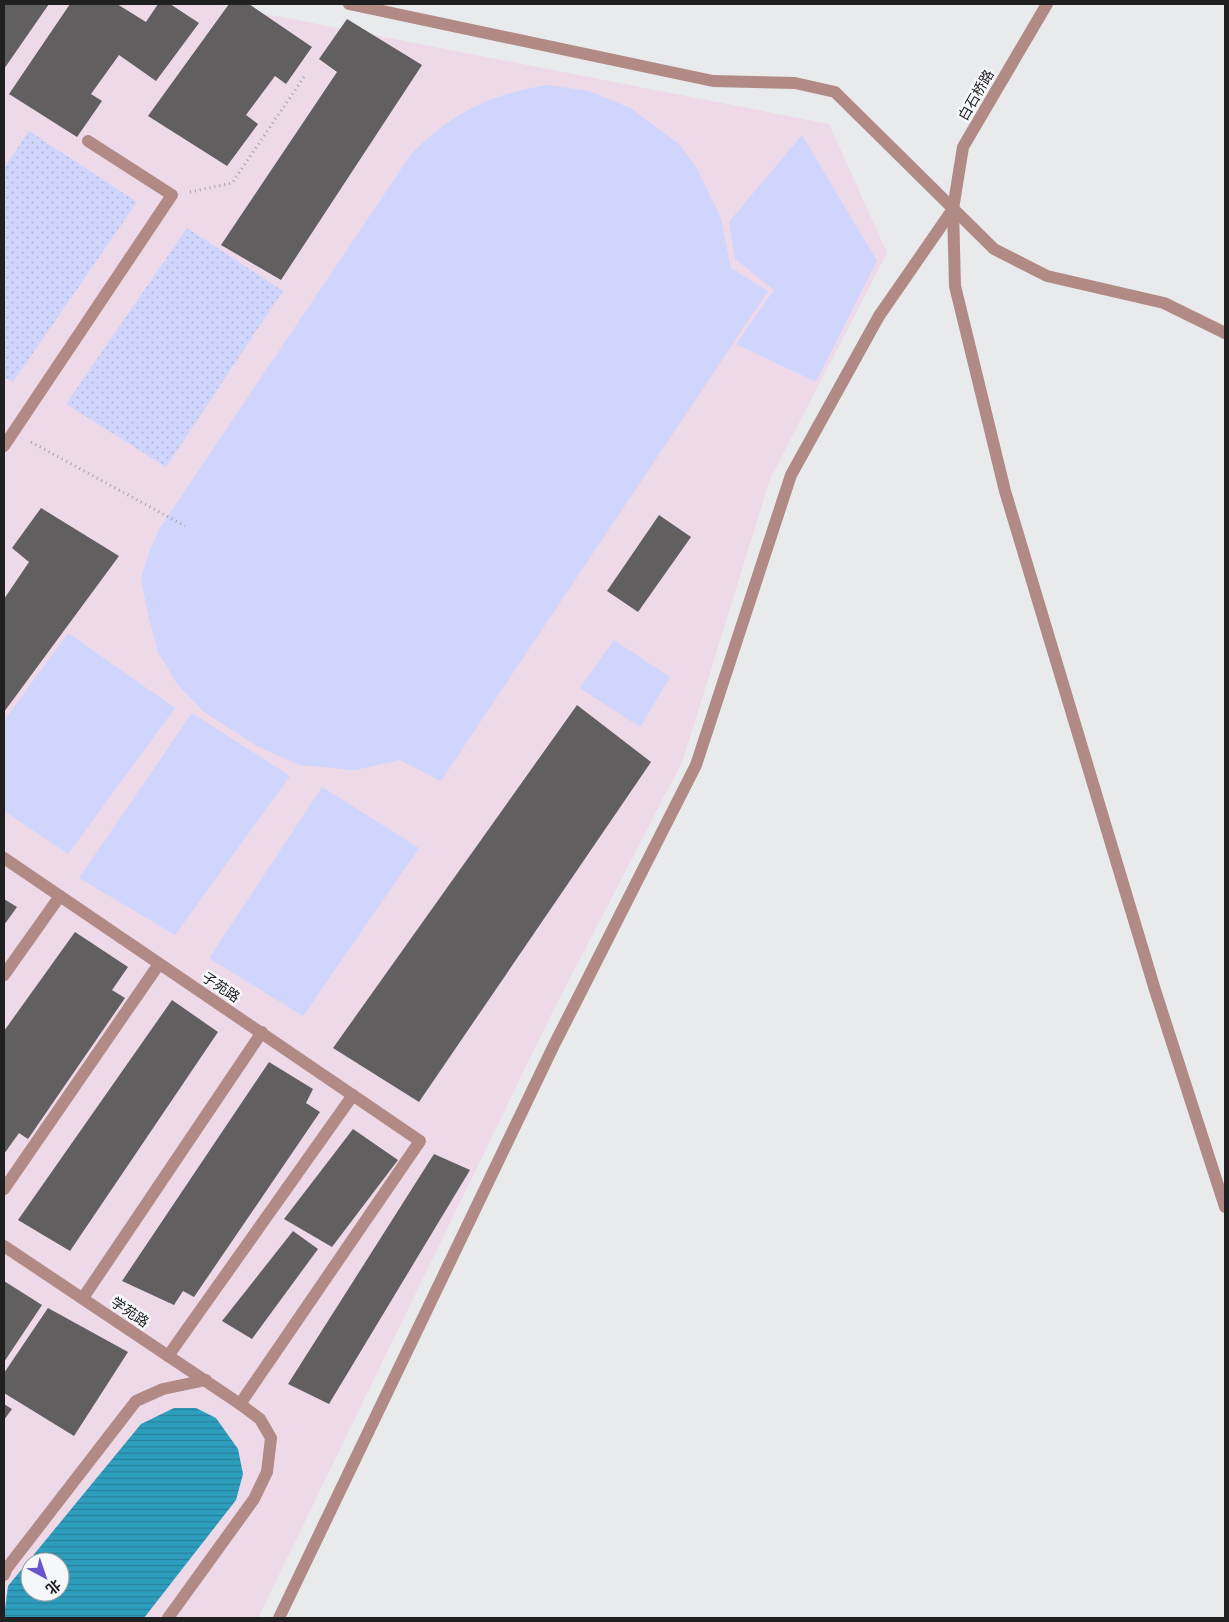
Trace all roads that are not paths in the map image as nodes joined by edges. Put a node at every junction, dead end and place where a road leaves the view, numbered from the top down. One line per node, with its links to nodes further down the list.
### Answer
1 (349, 4): 4 (street)
2 (1046, 4): 4 (street, 白石桥路)
3 (88, 141): 6 (street)
4 (954, 209): 5 (street); 15 (street, 白石桥路); 23 (street)
5 (1225, 333)
6 (9, 429): 7 (street)
7 (4, 446)
8 (4, 858): 9 (street, 子苑路)
9 (60, 896): 10 (street, 子苑路); 11 (street)
10 (160, 964): 12 (street, 子苑路); 14 (street)
11 (4, 975)
12 (262, 1032): 13 (street, 子苑路); 17 (street)
13 (353, 1095): 18 (street); 20 (street, 子苑路)
14 (4, 1189)
15 (1225, 1207)
16 (4, 1246): 17 (street, 学苑路)
17 (82, 1298): 18 (street, 学苑路)
18 (168, 1356): 19 (street, 学苑路)
19 (206, 1380): 20 (street, 学苑路); 21 (street)
20 (240, 1404): 22 (street, 学苑路)
21 (5, 1569)
22 (168, 1618)
23 (279, 1618)

